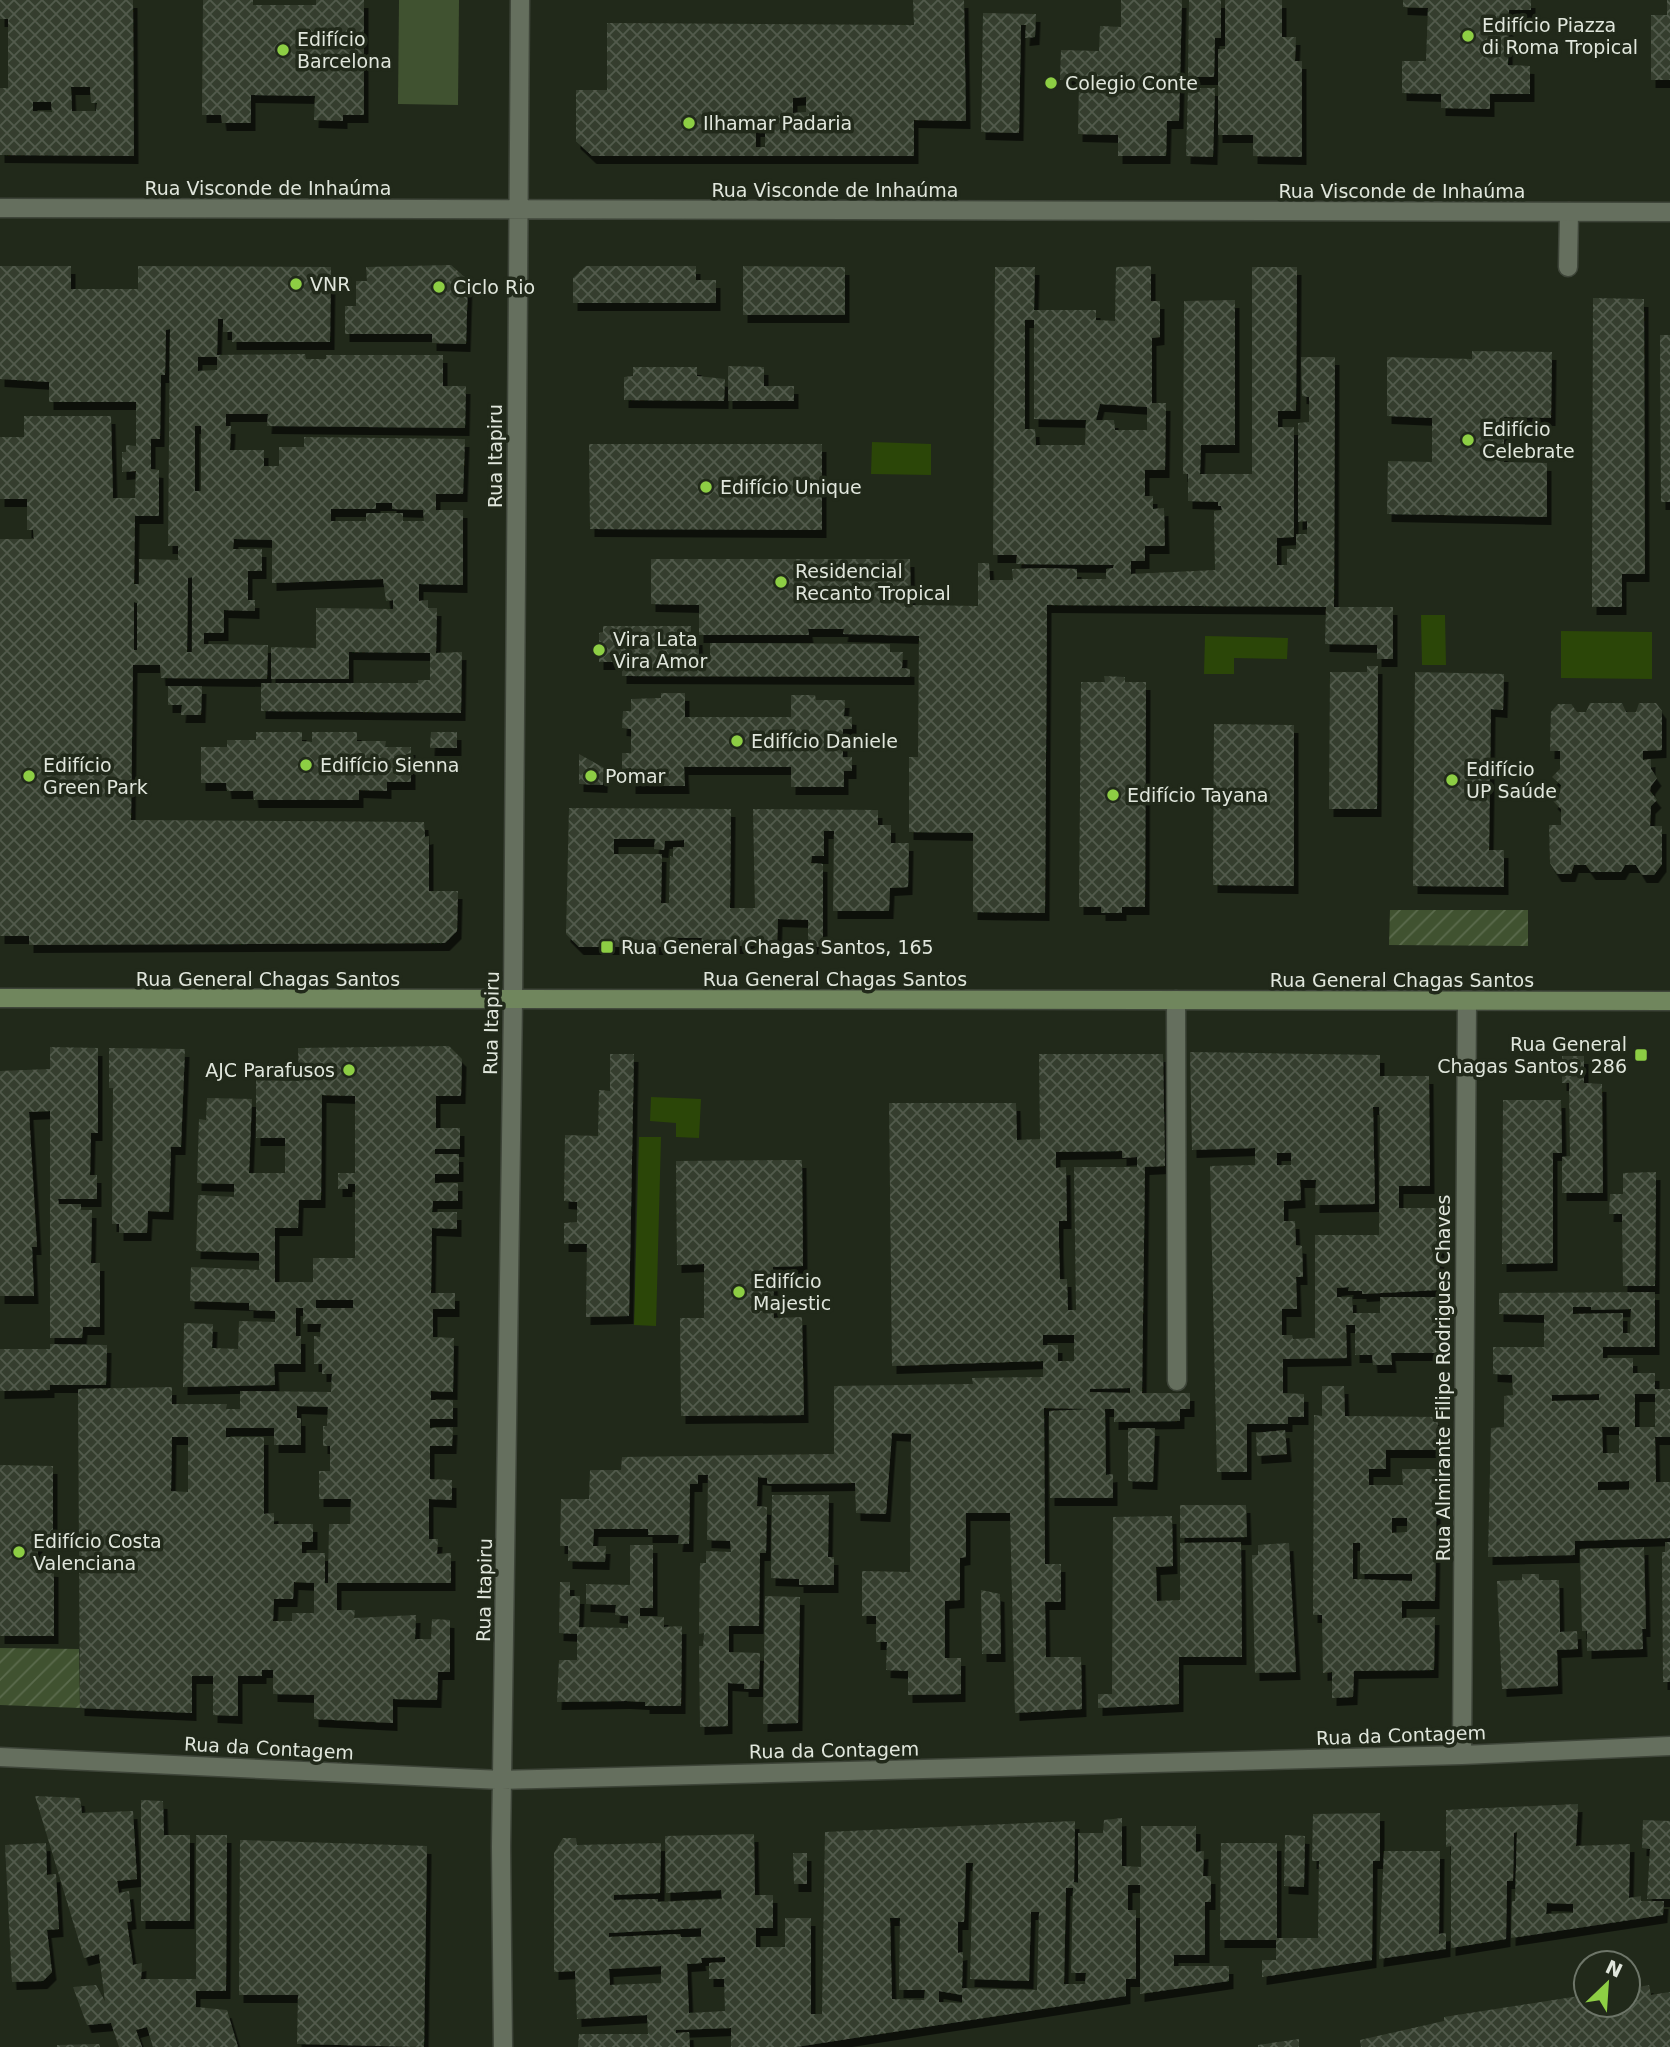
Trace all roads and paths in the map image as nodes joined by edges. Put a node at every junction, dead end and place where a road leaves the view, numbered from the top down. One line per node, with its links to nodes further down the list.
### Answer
1 (520, 0): 3 (street, Rua Itapiru)
2 (0, 208): 3 (street, Rua Visconde de Inhaúma)
3 (518, 211): 4 (street, Rua Visconde de Inhaúma); 8 (street, Rua Itapiru)
4 (1569, 212): 5 (street, Rua Visconde de Inhaúma); 6 (street)
5 (1670, 212)
6 (1569, 267)
7 (0, 998): 8 (street, Rua General Chagas Santos)
8 (513, 1000): 9 (street, Rua General Chagas Santos); 16 (street, Rua Itapiru)
9 (1176, 1000): 10 (street, Rua General Chagas Santos); 12 (street)
10 (1467, 1001): 11 (street, Rua General Chagas Santos); 14 (street, Rua Almirante Filipe Rodrigues Chaves)
11 (1670, 1001)
12 (1177, 1381)
13 (1670, 1746): 14 (street, Rua da Contagem)
14 (1462, 1755): 16 (street, Rua da Contagem)
15 (0, 1757): 16 (street, Rua da Contagem)
16 (502, 1780): 17 (street, Rua Itapiru)
17 (503, 2047)

